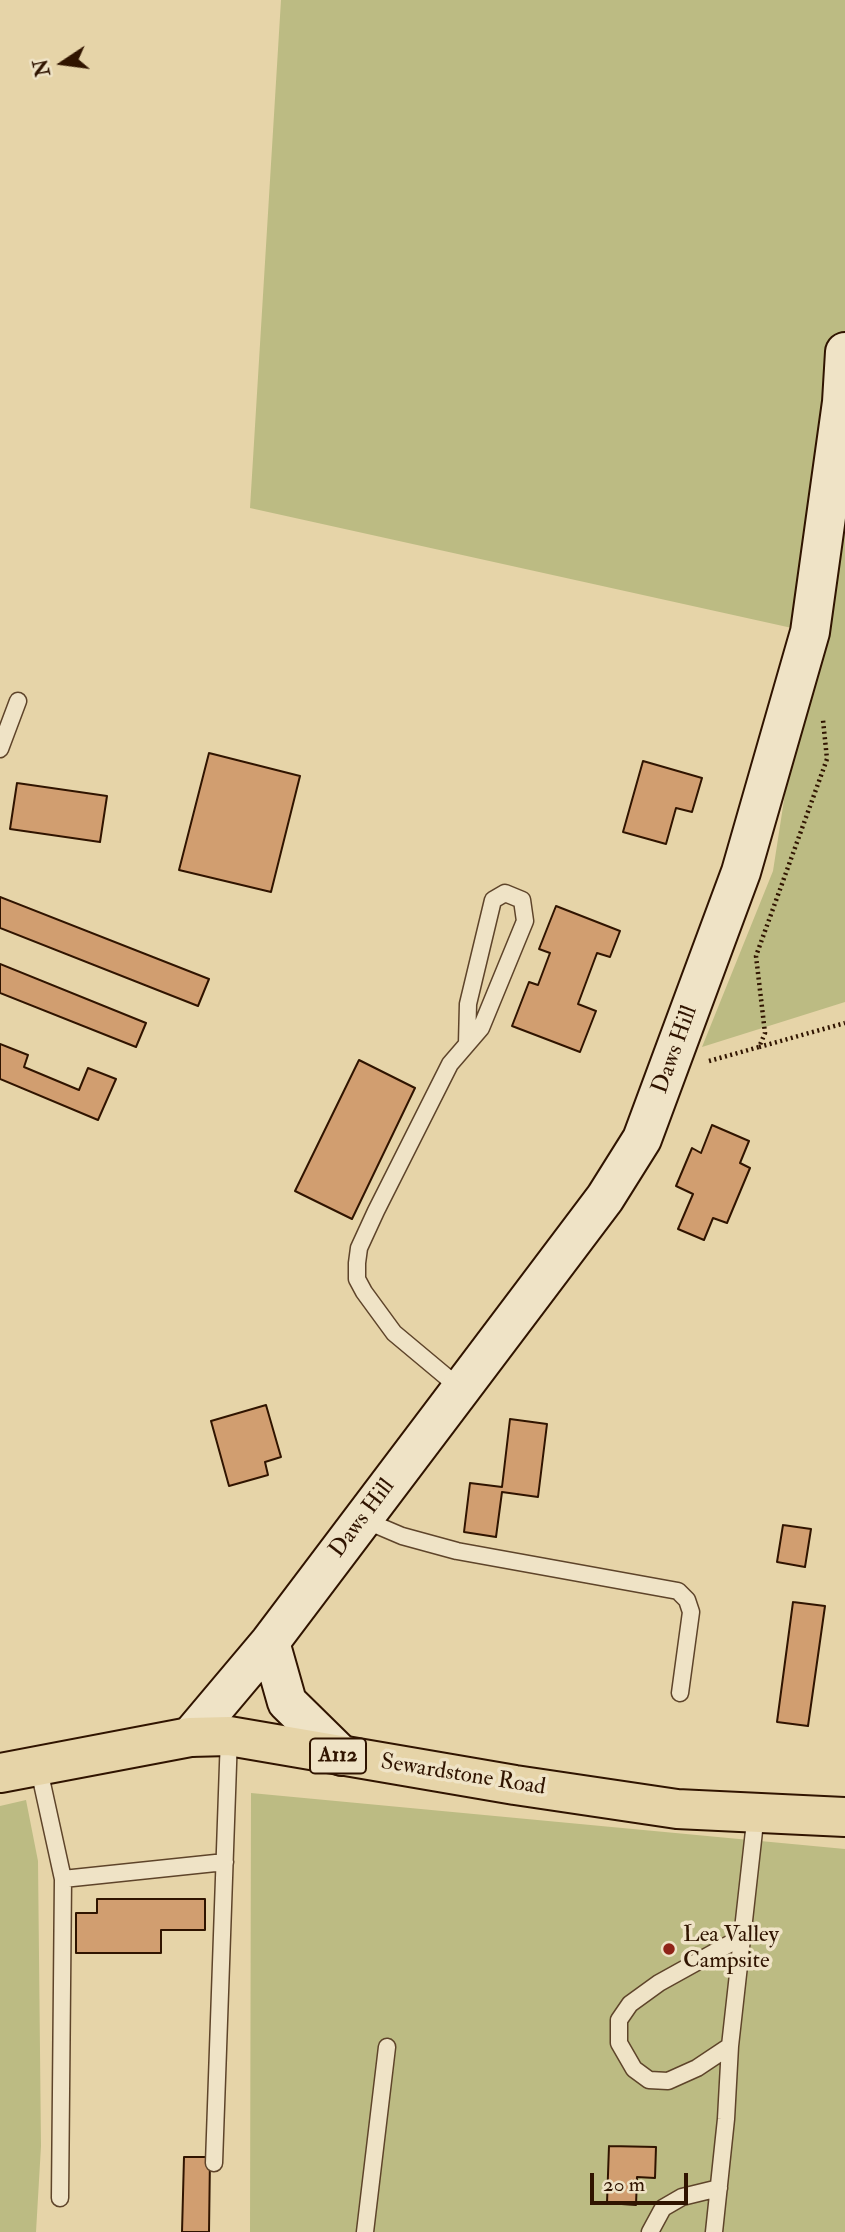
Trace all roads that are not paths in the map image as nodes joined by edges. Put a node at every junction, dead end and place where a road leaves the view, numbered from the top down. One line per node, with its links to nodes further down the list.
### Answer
1 (845, 352): 5 (street, Daws Hill)
2 (18, 701): 3 (lane)
3 (0, 750)
4 (467, 1044): 4 (lane); 5 (lane)
5 (461, 1389): 6 (street, Daws Hill)
6 (362, 1519): 7 (street, Daws Hill); 8 (lane)
7 (270, 1642): 9 (street, Daws Hill); 11 (street)
8 (680, 1693)
9 (190, 1737): 10 (main road, Sewardstone Road / A112); 12 (main road, Sewardstone Road / A112)
10 (229, 1737): 11 (main road, Sewardstone Road / A112); 16 (lane)
11 (342, 1756): 14 (main road, Sewardstone Road / A112)
12 (38, 1765): 13 (main road, Sewardstone Road / A112); 17 (lane)
13 (0, 1773)
14 (755, 1813): 15 (main road, Sewardstone Road / A112); 18 (lane)
15 (845, 1817)
16 (225, 1862): 17 (lane); 21 (lane)
17 (63, 1879): 23 (lane)
18 (742, 1937): 19 (lane); 19 (lane)
19 (730, 2046): 22 (lane)
20 (387, 2047): 24 (lane)
21 (214, 2163)
22 (719, 2188): 25 (lane); 26 (lane)
23 (60, 2198)
24 (365, 2232)
25 (650, 2232)
26 (714, 2232)

